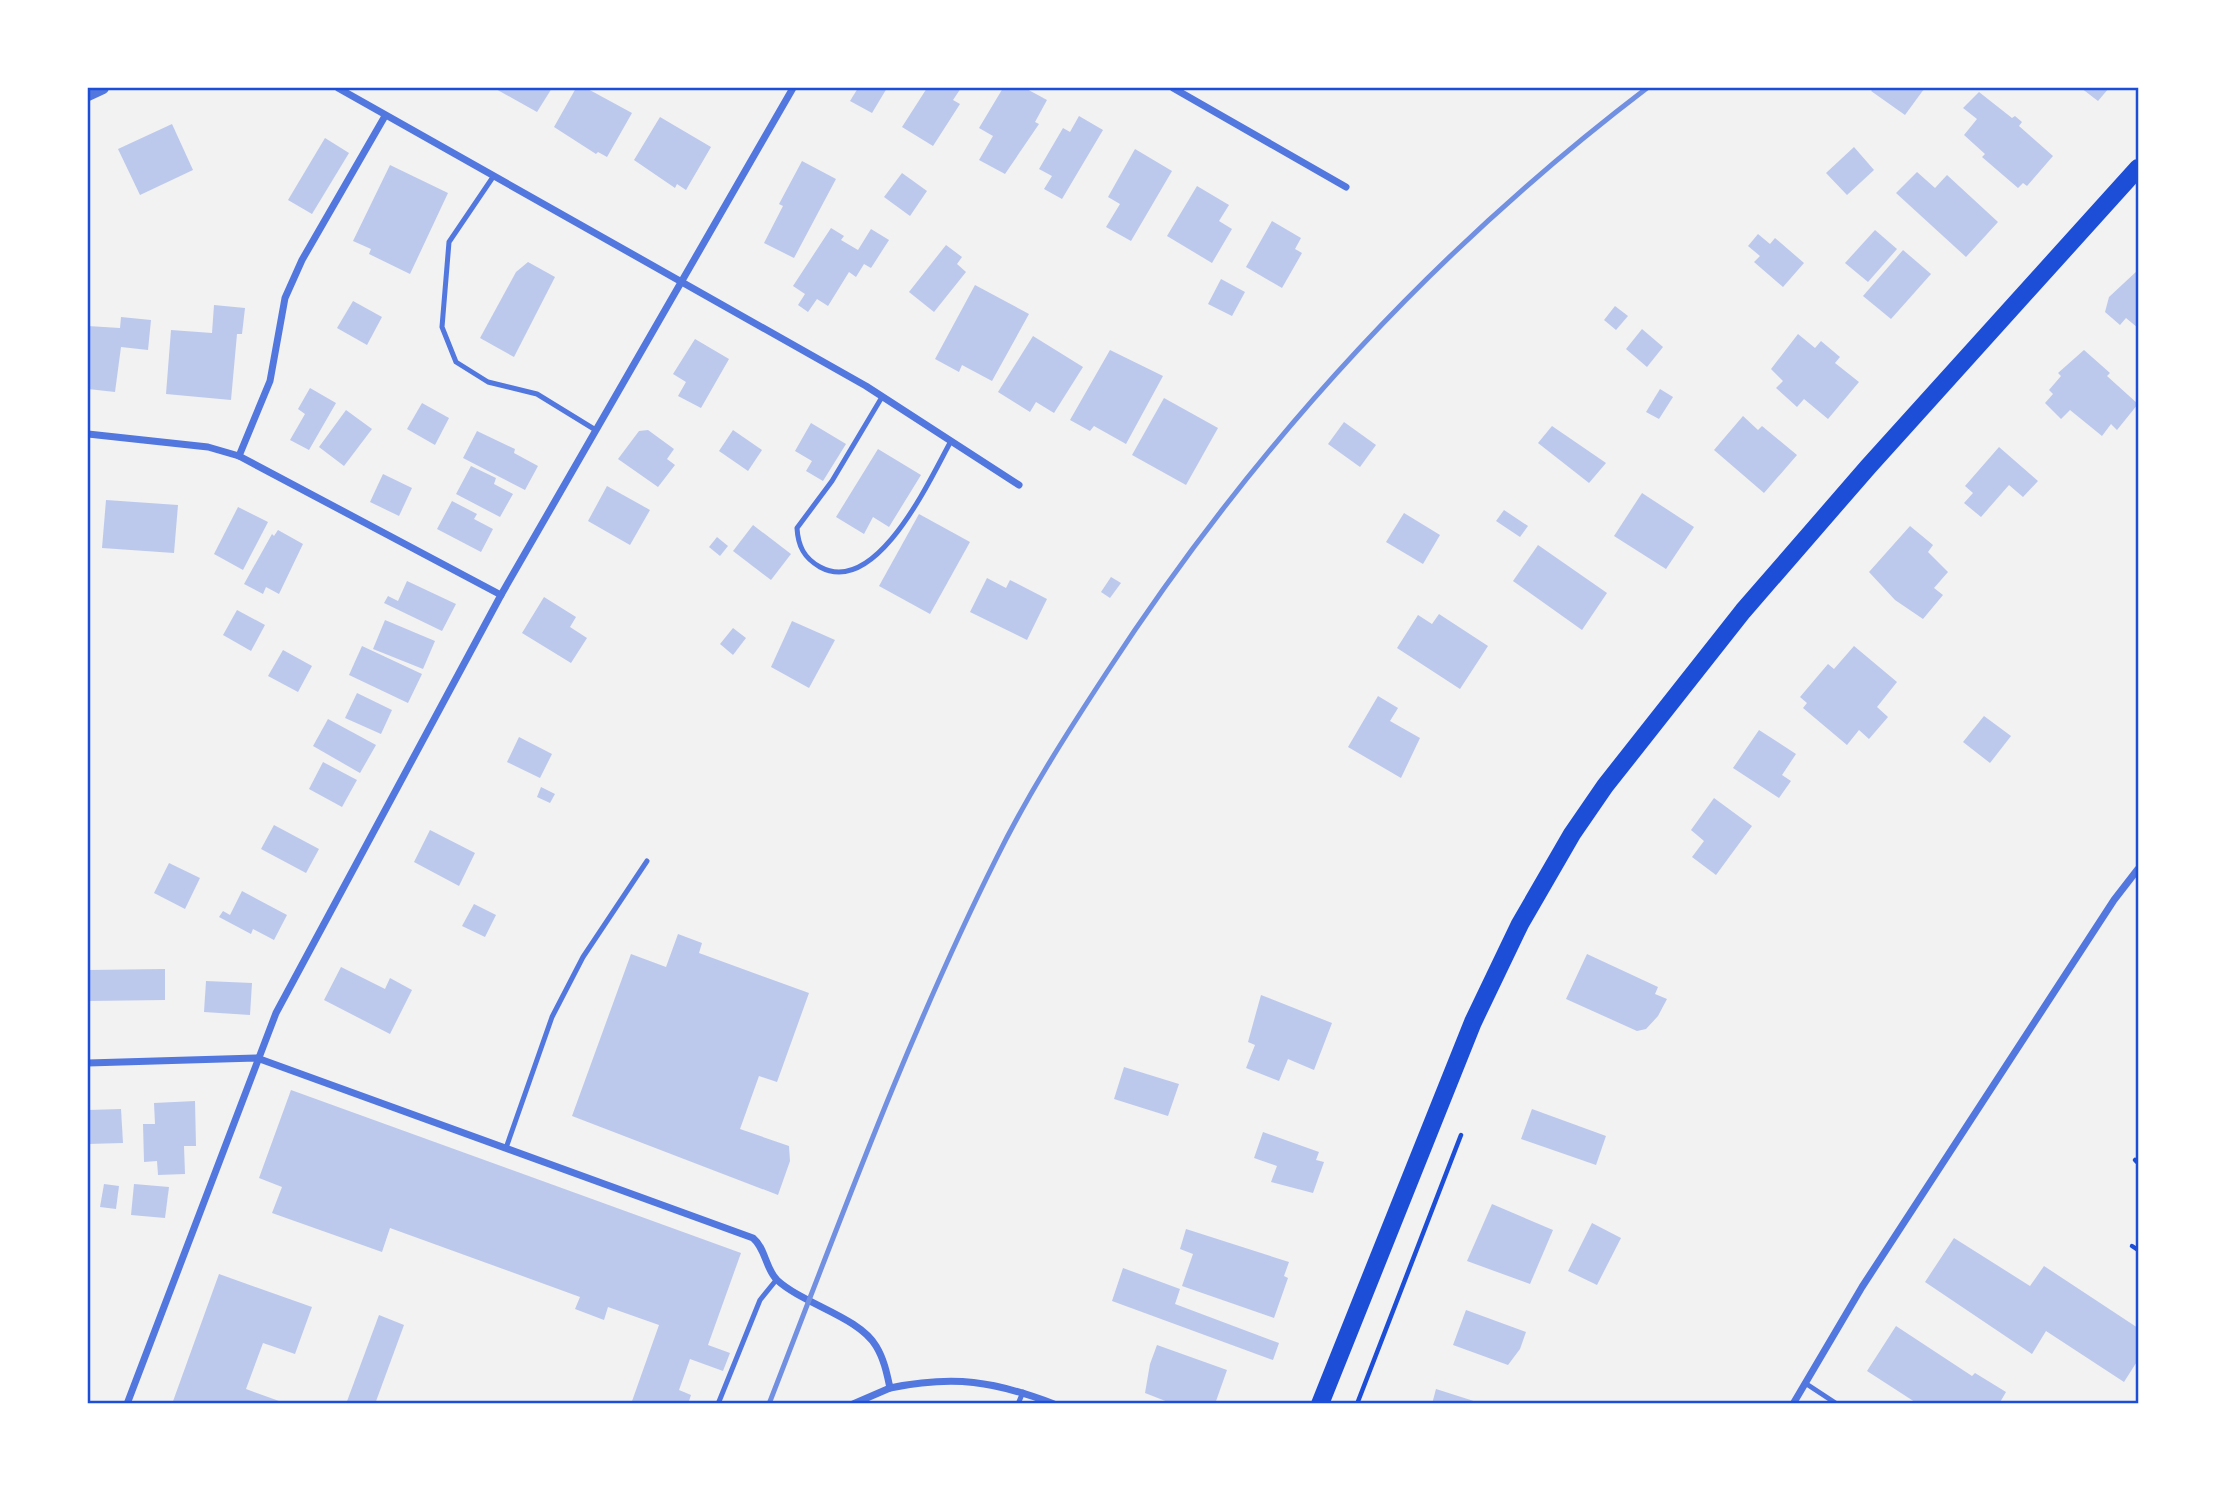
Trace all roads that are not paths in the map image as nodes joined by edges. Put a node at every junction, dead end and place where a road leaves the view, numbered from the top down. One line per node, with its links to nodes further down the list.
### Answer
1 (103, 88): 5 (street)
2 (338, 88): 6 (street)
3 (793, 88): 10 (street)
4 (1172, 88): 9 (street)
5 (88, 95)
6 (385, 116): 8 (street); 15 (street)
7 (2138, 168): 32 (main road)
8 (493, 177): 10 (street); 12 (lane)
9 (1346, 187)
10 (679, 282): 11 (street); 12 (street)
11 (882, 397): 14 (street); 14 (lane)
12 (594, 429): 17 (street)
13 (88, 434): 15 (street)
14 (951, 441): 16 (street)
15 (239, 456): 17 (street)
16 (1019, 485)
17 (501, 595): 20 (street)
18 (647, 861): 22 (lane)
19 (2138, 869): 24 (street)
20 (257, 1058): 21 (street); 22 (street); 27 (street)
21 (88, 1063)
22 (506, 1148): 23 (street)
23 (777, 1279): 25 (street); 28 (lane)
24 (1805, 1383): 33 (street); 34 (lane)
25 (890, 1388): 26 (street); 29 (street)
26 (1023, 1392): 30 (lane); 31 (street)
27 (127, 1404)
28 (718, 1404)
29 (853, 1404)
30 (1018, 1404)
31 (1054, 1404)
32 (1320, 1404)
33 (1793, 1404)
34 (1837, 1404)

